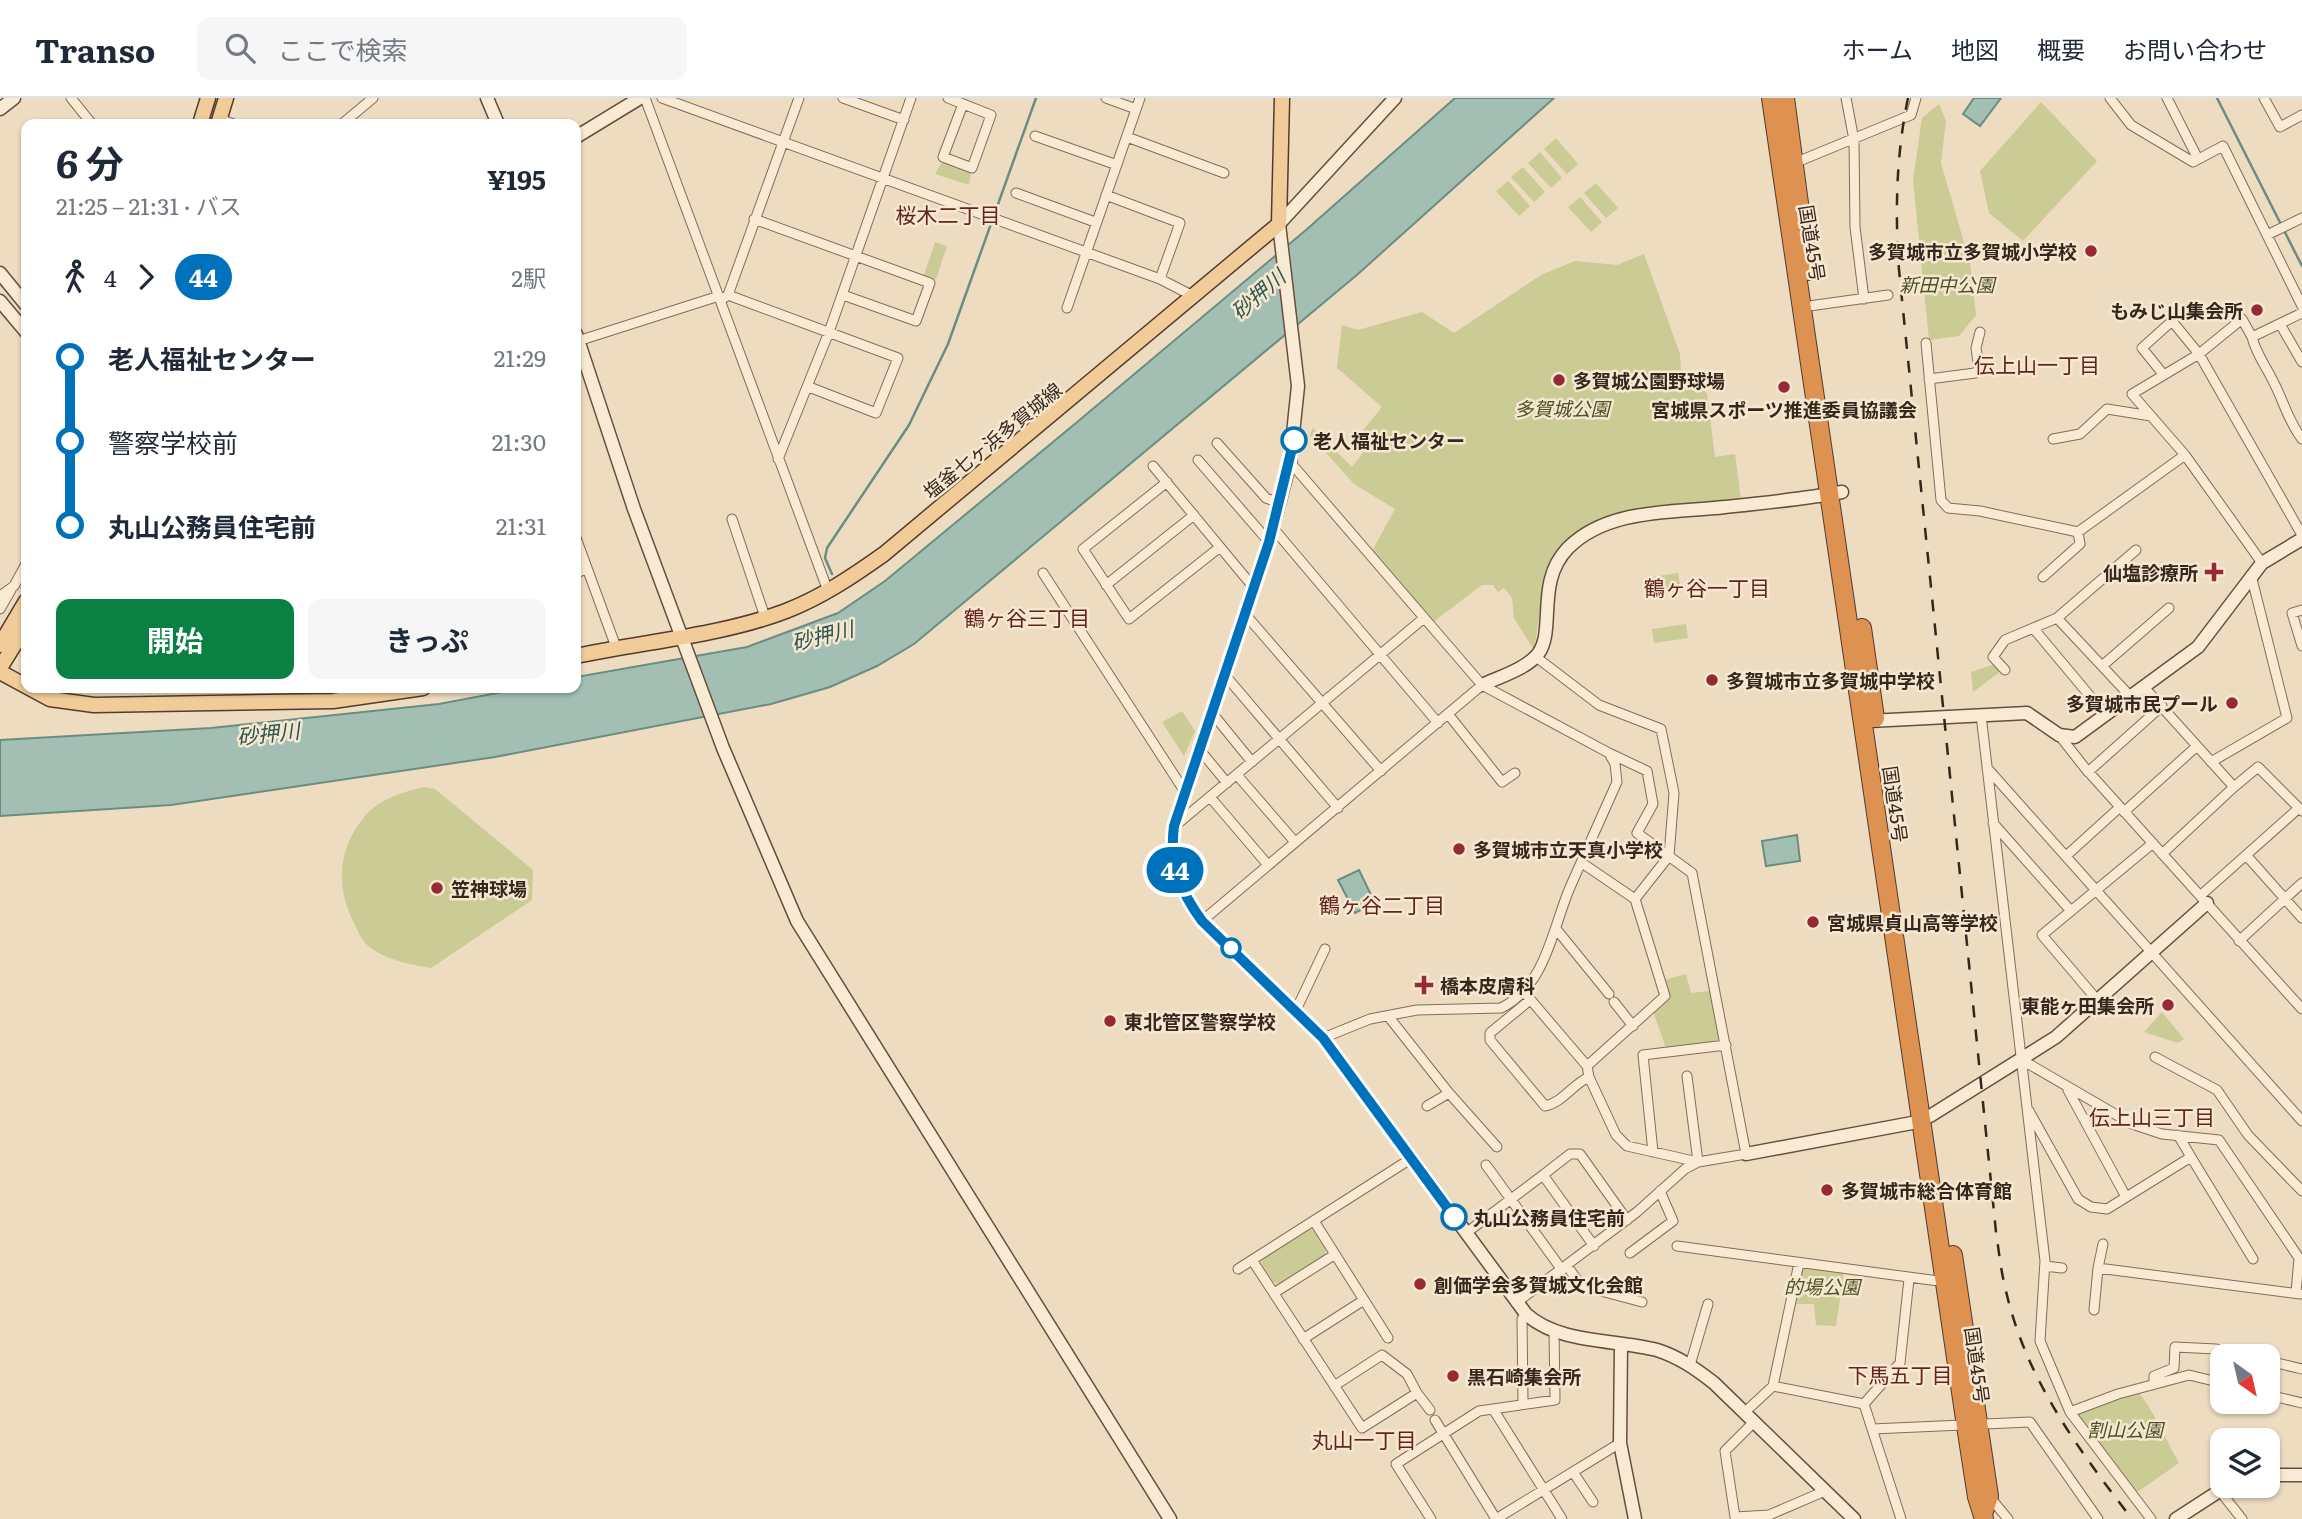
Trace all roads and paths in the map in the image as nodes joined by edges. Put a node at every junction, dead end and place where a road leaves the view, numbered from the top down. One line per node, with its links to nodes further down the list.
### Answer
1 (14, 98): 25 (street)
2 (71, 98): 28 (street)
3 (208, 98): 29 (main road)
4 (226, 98): 30 (main road)
5 (373, 98): 31 (street)
6 (487, 98): 32 (street)
7 (643, 98): 34 (street); 58 (street)
8 (662, 98): 38 (street)
9 (799, 98): 38 (street)
10 (843, 98): 33 (street)
11 (911, 98): 33 (street)
12 (948, 98): 24 (street)
13 (1106, 98): 26 (street)
14 (1140, 98): 26 (street)
15 (1282, 98): 49 (main road)
16 (1395, 98): 49 (street)
17 (1771, 98): 41 (highway, 国道45号)
18 (1784, 98): 41 (highway, 国道45号)
19 (1846, 98): 37 (street)
20 (1916, 98): 37 (street)
21 (2110, 98): 39 (street)
22 (2167, 98): 39 (street)
23 (2264, 98): 27 (street)
24 (963, 104): 24 (street)
25 (0, 109)
26 (1136, 110): 36 (street)
27 (2302, 116)
28 (88, 119)
29 (202, 119)
30 (223, 119)
31 (350, 119)
32 (496, 119)
33 (904, 120): 43 (street)
34 (581, 135)
35 (1035, 136): 40 (street)
36 (1127, 137): 40 (street); 42 (street)
37 (1854, 140): 41 (street); 60 (street)
38 (783, 142): 43 (street); 47 (street)
39 (2198, 159): 50 (street)
40 (1116, 165): 45 (street)
41 (1787, 165): 62 (highway, 国道45号)
42 (1224, 173)
43 (883, 178): 51 (street); 52 (street)
44 (1016, 193): 48 (street)
45 (1106, 195): 48 (street); 54 (street)
46 (2302, 218): 50 (street)
47 (754, 219): 52 (street); 58 (street)
48 (1095, 222): 51 (street)
49 (1279, 225): 57 (main road, 塩釜七ヶ浜多賀城線); 86 (street)
50 (2271, 233): 63 (street)
51 (1085, 252): 54 (street); 64 (street)
52 (857, 256): 55 (street); 55 (street)
53 (0, 275): 59 (street)
54 (1160, 279): 57 (street)
55 (843, 295): 68 (street)
56 (1888, 295): 60 (street)
57 (1193, 296): 110 (main road, 塩釜七ヶ浜多賀城線)
58 (722, 297): 68 (street); 70 (street); 84 (street)
59 (21, 299)
60 (1864, 299): 62 (street)
61 (0, 301): 67 (street)
62 (1807, 306): 89 (highway, 国道45号)
63 (2302, 306)
64 (1067, 308)
65 (2302, 313): 66 (street)
66 (2280, 324): 71 (street); 75 (street)
67 (21, 326)
68 (829, 332): 78 (street); 78 (street)
69 (1980, 332): 77 (street)
70 (581, 337)
71 (2252, 337): 74 (street); 81 (street)
72 (1926, 343): 77 (street)
73 (581, 350): 122 (street)
74 (2199, 354): 76 (street); 76 (street); 95 (street)
75 (2302, 362)
76 (2163, 374): 79 (street)
77 (1929, 379): 94 (street)
78 (808, 387): 84 (street)
79 (2151, 416): 80 (street); 83 (street)
80 (2053, 439)
81 (2302, 439)
82 (1217, 443): 90 (street)
83 (2185, 455): 94 (street); 100 (street)
84 (778, 459): 110 (street)
85 (1198, 460): 96 (street)
86 (1290, 462): 90 (street); 118 (street)
87 (1153, 467): 88 (street)
88 (1167, 482): 91 (street); 107 (street)
89 (1836, 493): 128 (street); 145 (highway, 国道45号)
90 (1280, 503): 93 (street)
91 (1194, 515): 97 (street); 107 (street)
92 (732, 519): 117 (street)
93 (1273, 528): 96 (street); 126 (street)
94 (2078, 533): 106 (street)
95 (2302, 537): 100 (street)
96 (1269, 542): 109 (street)
97 (1220, 547): 107 (street); 109 (street)
98 (2136, 550): 119 (street)
99 (581, 553): 101 (street)
100 (2262, 563): 105 (street)
101 (586, 568): 102 (street); 125 (street)
102 (581, 571)
103 (21, 573): 108 (street)
104 (1044, 573): 161 (street)
105 (2251, 575): 135 (street); 153 (street)
106 (2043, 577)
107 (1106, 585)
108 (14, 586): 111 (street); 114 (street)
109 (1254, 588): 116 (street)
110 (828, 591): 117 (main road, 塩釜七ヶ浜多賀城線)
111 (0, 596)
112 (2169, 608): 129 (street)
113 (21, 609): 123 (main road)
114 (0, 610)
115 (2302, 610): 124 (street)
116 (1245, 614): 132 (street); 139 (street)
117 (765, 617): 122 (main road, 塩釜七ヶ浜多賀城線)
118 (1424, 618): 126 (street); 134 (street)
119 (2057, 618): 120 (street); 129 (street)
120 (2033, 628): 131 (street); 143 (street)
121 (21, 634): 130 (main road)
122 (685, 642): 125 (main road, 塩釜七ヶ浜多賀城線); 282 (street)
123 (0, 645)
124 (2302, 646)
125 (616, 647): 127 (main road, 塩釜七ヶ浜多賀城線)
126 (1380, 654): 139 (street); 146 (street)
127 (581, 655)
128 (1535, 657): 134 (street); 172 (street)
129 (2102, 666): 138 (street)
130 (0, 670): 133 (main road)
131 (2005, 670)
132 (1224, 674): 141 (street); 148 (street)
133 (21, 682)
134 (1482, 685): 142 (street); 151 (street)
135 (2143, 686): 138 (street); 140 (street)
136 (40, 693): 137 (main road)
137 (388, 693)
138 (2130, 696): 143 (street)
139 (1323, 703): 148 (street); 155 (street)
140 (2162, 706): 149 (street); 156 (street)
141 (1212, 713): 150 (street); 152 (street)
142 (1447, 714): 146 (street); 157 (street)
143 (2105, 714): 147 (street)
144 (1981, 715): 145 (street); 147 (street); 154 (street)
145 (1869, 720): 205 (highway, 国道45号)
146 (1438, 723): 155 (street)
147 (2059, 735): 156 (street)
148 (1279, 740): 152 (street); 163 (street)
149 (2197, 746): 153 (street); 164 (street)
150 (1199, 749): 159 (street); 161 (street)
151 (1609, 753): 172 (street); 174 (street)
152 (1252, 762): 158 (street)
153 (2211, 762): 160 (street)
154 (1987, 768): 166 (street); 173 (street)
155 (1381, 771): 163 (street)
156 (2088, 772): 164 (street)
157 (1515, 773)
158 (1237, 775): 159 (street); 168 (street)
159 (1227, 783): 162 (street)
160 (2234, 787): 165 (street); 170 (street)
161 (1185, 792): 167 (street)
162 (1210, 797): 167 (street); 175 (street)
163 (1338, 808): 168 (street)
164 (2122, 809): 169 (street); 173 (street)
165 (2300, 810): 171 (street)
166 (1993, 823): 181 (street); 197 (street)
167 (1174, 826): 183 (street)
168 (1295, 842): 175 (street)
169 (2153, 843): 170 (street); 177 (street)
170 (2162, 854): 179 (street)
171 (2246, 855): 179 (street); 180 (street)
172 (1669, 856): 178 (street); 195 (street)
173 (2066, 856): 177 (street)
174 (1581, 863): 178 (street); 184 (street)
175 (1268, 865): 183 (street)
176 (2302, 883): 180 (street)
177 (2096, 890): 181 (street); 187 (street)
178 (1635, 899): 193 (street)
179 (2203, 899): 185 (street); 187 (street)
180 (2285, 899): 182 (street); 185 (street)
181 (2071, 911): 189 (street)
182 (2302, 918)
183 (1202, 921): 191 (street)
184 (1557, 930): 188 (street); 193 (street)
185 (2239, 941): 190 (street)
186 (1325, 949): 191 (street)
187 (2151, 952): 189 (street); 206 (street)
188 (1527, 996): 192 (street); 198 (street); 200 (street)
189 (2098, 1000): 197 (street)
190 (2302, 1009)
191 (1296, 1010): 194 (street)
192 (1388, 1016): 194 (street); 202 (street)
193 (1633, 1026): 198 (street)
194 (1323, 1038): 212 (street)
195 (1726, 1045): 209 (street); 210 (street)
196 (2155, 1057): 217 (street)
197 (2022, 1060): 201 (street); 204 (street); 205 (street)
198 (1587, 1066): 200 (street)
199 (1687, 1076): 213 (street)
200 (1588, 1077): 209 (street)
201 (2067, 1089): 207 (street); 218 (street)
202 (1449, 1093): 203 (street); 208 (street)
203 (1427, 1106)
204 (2026, 1106): 218 (street); 231 (street)
205 (1925, 1118): 210 (street); 237 (highway, 国道45号)
206 (2302, 1121)
207 (2178, 1135): 211 (street); 239 (street)
208 (1497, 1147)
209 (1653, 1152): 213 (street)
210 (1746, 1154): 213 (street)
211 (2191, 1157): 218 (street); 228 (street)
212 (1412, 1158): 221 (street); 222 (street)
213 (1698, 1162): 216 (street)
214 (1486, 1165): 219 (street)
215 (1543, 1175): 219 (street); 220 (street); 224 (street)
216 (1660, 1191): 220 (street); 226 (street)
217 (2302, 1191)
218 (2126, 1197)
219 (1510, 1200): 222 (street); 232 (street)
220 (1627, 1220): 224 (street)
221 (1314, 1221): 227 (street); 229 (street)
222 (1465, 1233): 242 (street)
223 (2103, 1244): 234 (street)
224 (1594, 1246): 232 (street)
225 (1677, 1246): 230 (street)
226 (1630, 1253)
227 (1334, 1255): 238 (street); 240 (street)
228 (2253, 1259)
229 (1252, 1260): 235 (street); 238 (street)
230 (1799, 1263): 236 (street); 257 (street)
231 (2045, 1266): 233 (street); 265 (street)
232 (1564, 1268): 241 (street); 242 (street)
233 (2062, 1268)
234 (2098, 1268): 239 (street); 244 (street)
235 (1238, 1269)
236 (1909, 1279): 237 (street); 262 (street)
237 (1951, 1281): 268 (highway, 国道45号)
238 (1274, 1293): 248 (street)
239 (2299, 1294)
240 (1364, 1300): 247 (street); 248 (street)
241 (1642, 1302)
242 (1516, 1303): 245 (street)
243 (1708, 1304): 252 (street)
244 (2094, 1310)
245 (1526, 1314): 246 (street); 260 (street)
246 (1554, 1331): 249 (street); 260 (street)
247 (1388, 1338)
248 (1303, 1339): 256 (street)
249 (1620, 1344): 252 (street); 271 (street)
250 (2210, 1349): 255 (street)
251 (2280, 1364): 253 (street)
252 (1690, 1365): 266 (street)
253 (2302, 1369)
254 (2210, 1380): 255 (street)
255 (2154, 1384): 265 (street)
256 (1334, 1385): 258 (street); 258 (street)
257 (1773, 1386): 262 (street); 266 (street)
258 (1417, 1393): 264 (street)
259 (2280, 1398): 261 (street)
260 (1523, 1403): 263 (street)
261 (2302, 1403)
262 (1864, 1404): 269 (street)
263 (1493, 1409): 270 (street); 275 (street)
264 (1430, 1410)
265 (2070, 1412): 291 (street)
266 (1749, 1417): 276 (street); 276 (street)
267 (1435, 1420): 270 (street)
268 (1972, 1425): 269 (street); 280 (highway, 国道45号); 290 (street)
269 (1872, 1429): 288 (street)
270 (1444, 1434): 283 (street); 284 (street)
271 (1620, 1443): 272 (street); 286 (street)
272 (1573, 1472): 275 (street); 279 (street)
273 (2280, 1475): 274 (street)
274 (2302, 1475)
275 (1544, 1489): 284 (street); 285 (street)
276 (1825, 1491): 287 (street)
277 (2210, 1497): 281 (street)
278 (2229, 1498): 292 (street)
279 (1593, 1502)
280 (1983, 1507): 289 (street)
281 (2181, 1518)
282 (1170, 1519)
283 (1431, 1519)
284 (1496, 1519)
285 (1562, 1519)
286 (1635, 1519)
287 (1854, 1519)
288 (1900, 1519)
289 (2008, 1519)
290 (2098, 1519)
291 (2151, 1519)
292 (2242, 1519)

